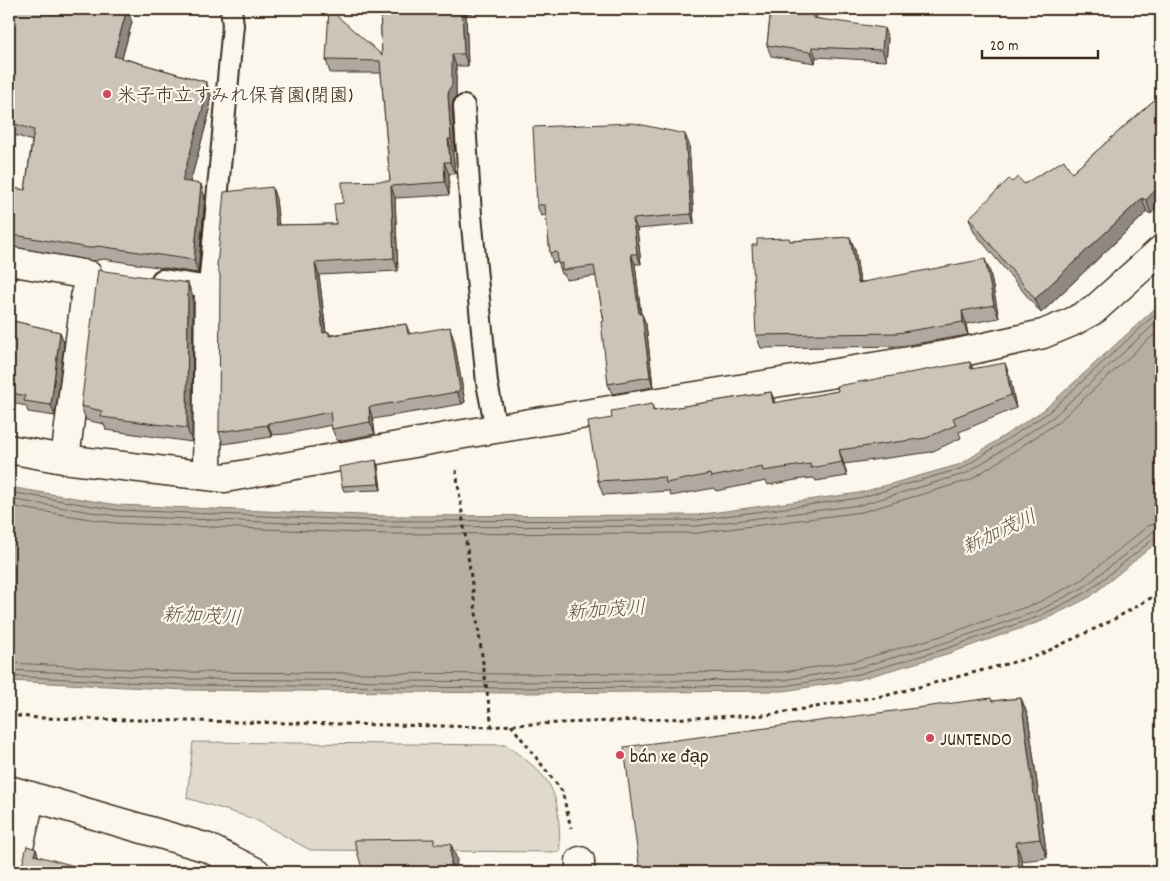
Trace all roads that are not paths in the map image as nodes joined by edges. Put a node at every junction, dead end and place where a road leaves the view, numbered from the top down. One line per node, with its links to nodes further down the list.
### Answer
1 (231, 9): 6 (lane)
2 (464, 106): 7 (lane)
3 (1161, 250): 7 (street)
4 (9, 261): 9 (street)
5 (140, 277): 6 (lane)
6 (210, 288): 10 (street)
7 (496, 429): 10 (street)
8 (9, 449): 9 (street)
9 (65, 460): 10 (street)
10 (206, 476)
11 (20, 793): 12 (street); 13 (street)
12 (12, 872)
13 (256, 872)

